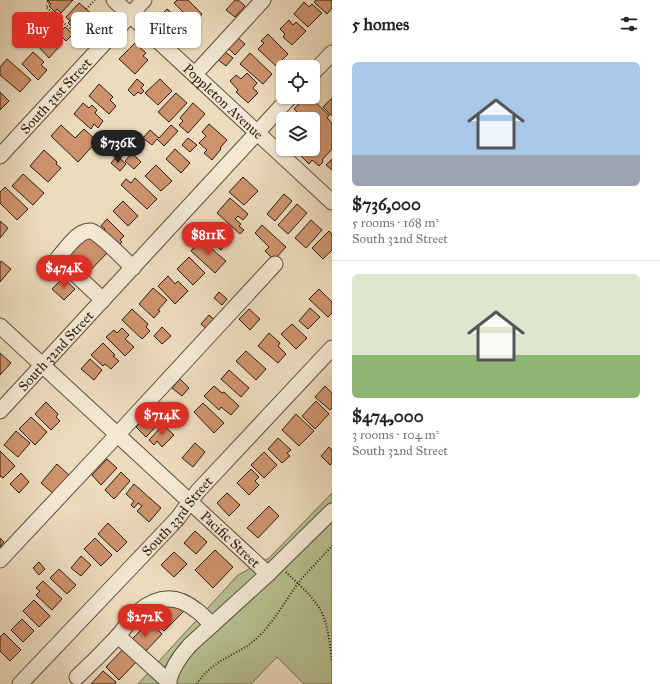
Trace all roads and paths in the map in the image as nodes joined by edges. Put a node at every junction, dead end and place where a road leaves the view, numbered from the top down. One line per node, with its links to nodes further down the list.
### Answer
1 (95, 0): 6 (path)
2 (114, 0): 8 (street, Poppleton Avenue)
3 (263, 0): 13 (street)
4 (47, 1): 7 (path)
5 (141, 1): 8 (street, South 31st Street)
6 (86, 9)
7 (52, 12)
8 (130, 15): 13 (street, Poppleton Avenue); 16 (street, South 31st Street)
9 (63, 22): 10 (path)
10 (71, 29)
11 (332, 52): 12 (street)
12 (320, 65)
13 (194, 74): 15 (street, Poppleton Avenue)
14 (283, 104): 15 (street, South 32nd Street)
15 (257, 132): 17 (street, Poppleton Avenue); 19 (street, South 32nd Street)
16 (0, 156)
17 (332, 202)
18 (276, 264): 25 (street)
19 (133, 268): 20 (street, South 32nd Street); 20 (street)
20 (103, 300): 23 (street, South 32nd Street)
21 (0, 326): 23 (street, Pacific Street)
22 (332, 348): 26 (street, South 33rd Street)
23 (43, 365): 24 (street, South 32nd Street); 25 (street, Pacific Street)
24 (0, 411)
25 (118, 434): 26 (street, Pacific Street); 29 (street)
26 (190, 502): 30 (street, Pacific Street); 37 (street, South 33rd Street)
27 (332, 511): 30 (street)
28 (332, 546): 31 (path)
29 (0, 560)
30 (272, 569): 31 (path); 32 (street)
31 (298, 584): 34 (path); 38 (path)
32 (212, 625): 33 (street); 36 (street)
33 (118, 636): 35 (street); 36 (street)
34 (332, 661)
35 (77, 677)
36 (168, 683)
37 (20, 684)
38 (197, 684)

